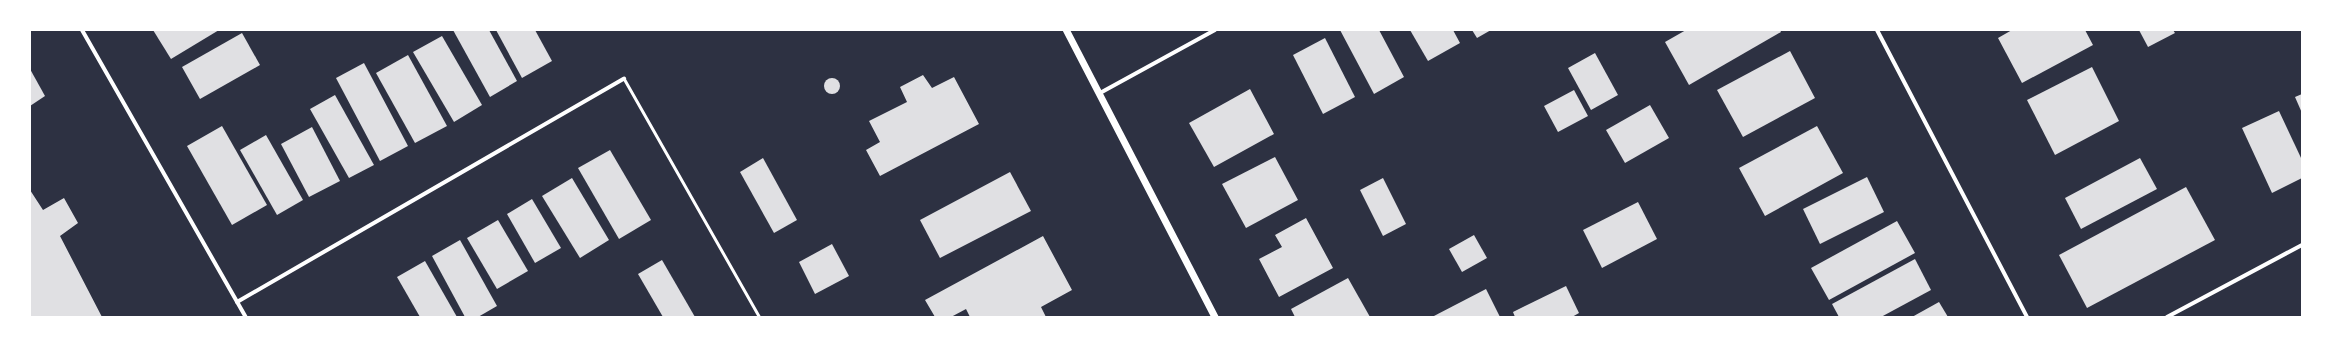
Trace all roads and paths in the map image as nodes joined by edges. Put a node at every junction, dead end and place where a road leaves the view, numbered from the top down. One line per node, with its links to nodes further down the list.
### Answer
1 (82, 30): 8 (street)
2 (1066, 30): 6 (street)
3 (1215, 30): 6 (street)
4 (1877, 30): 12 (street)
5 (624, 79): 8 (street); 10 (lane)
6 (1100, 93): 11 (street)
7 (2302, 245): 13 (street)
8 (237, 302): 9 (street)
9 (246, 317)
10 (759, 317)
11 (1215, 317)
12 (2027, 317)
13 (2167, 317)

